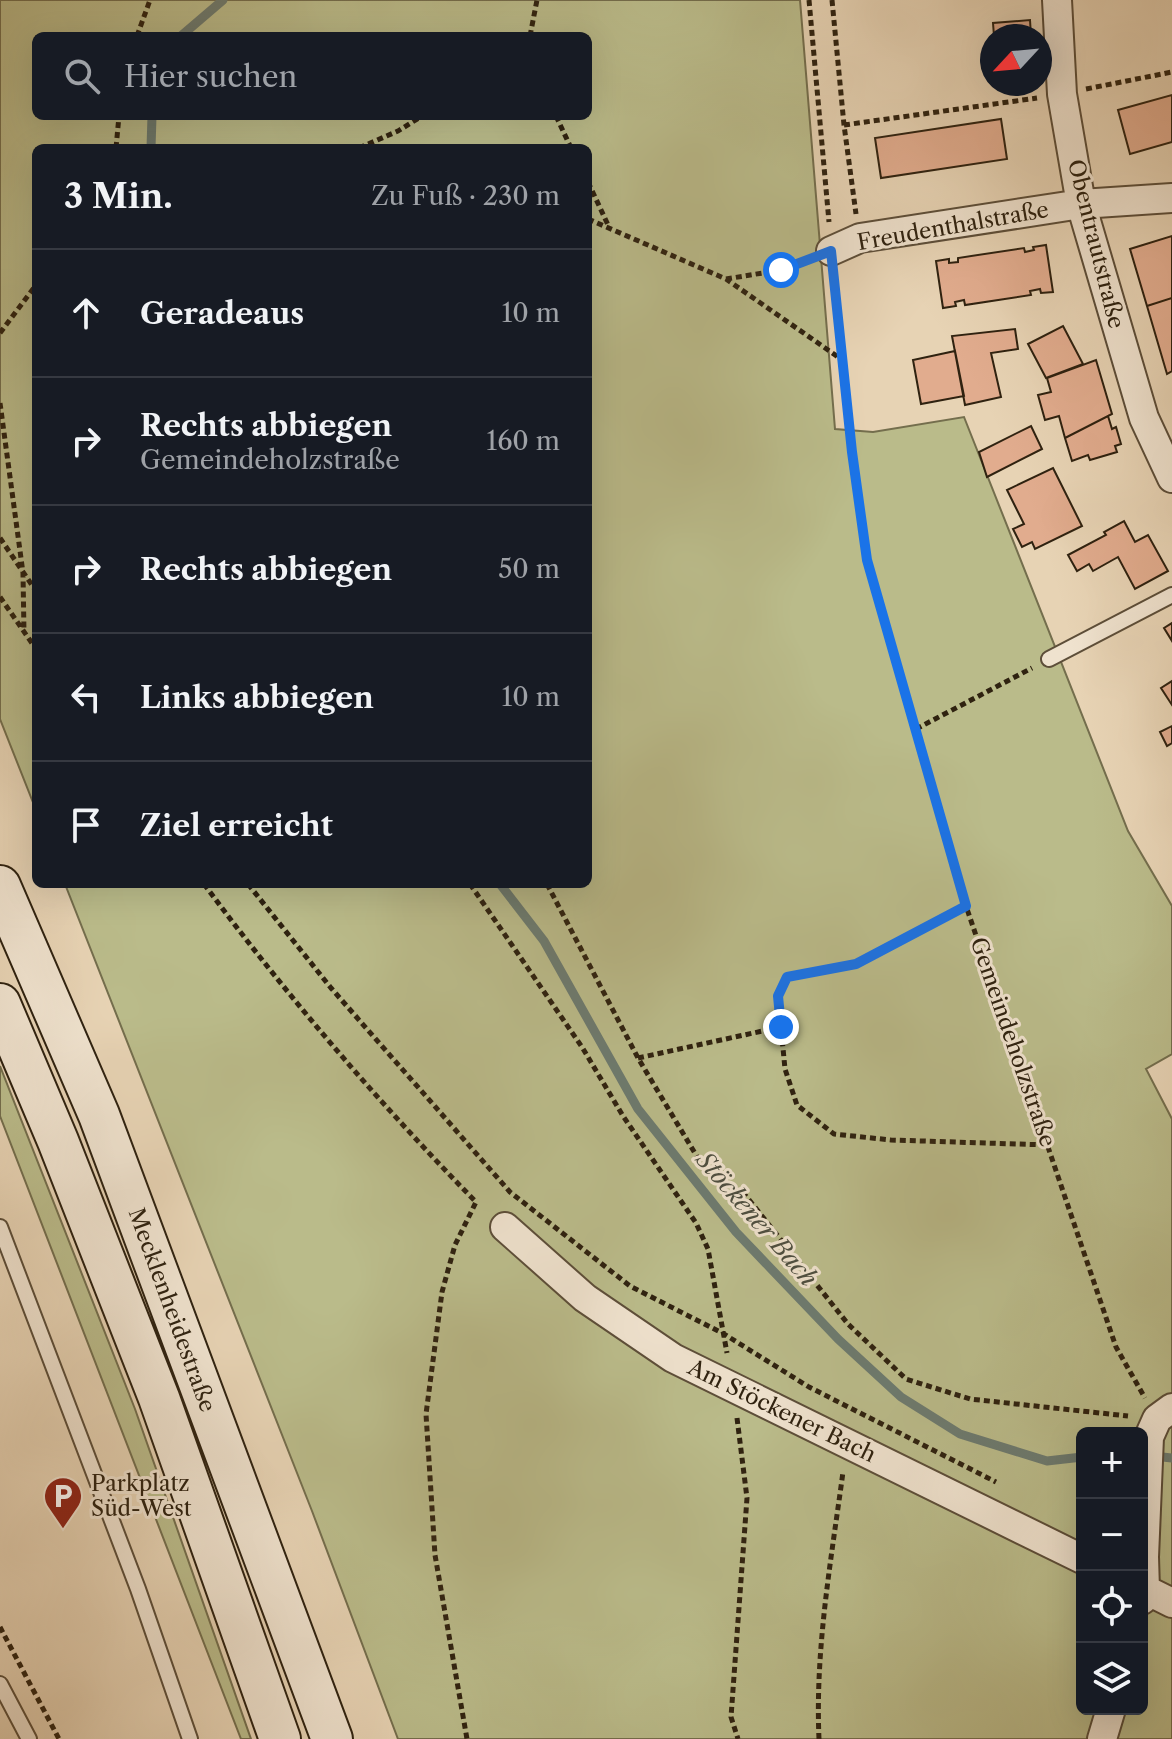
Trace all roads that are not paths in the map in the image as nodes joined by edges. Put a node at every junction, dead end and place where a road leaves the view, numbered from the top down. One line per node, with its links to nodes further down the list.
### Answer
1 (1057, 0): 3 (street, Obentrautstraße)
2 (1172, 198): 3 (street, Freudenthalstraße)
3 (1081, 204): 4 (street, Freudenthalstraße); 5 (street, Obentrautstraße)
4 (831, 251)
5 (1172, 478)
6 (1172, 595): 7 (lane)
7 (1049, 659)
8 (0, 886): 22 (main road, Mecklenheidestraße)
9 (0, 1004): 21 (main road, Mecklenheidestraße)
10 (0, 1227): 20 (lane)
11 (505, 1227): 13 (street, Am Stöckener Bach)
12 (1164, 1414): 14 (street)
13 (1076, 1556)
14 (1144, 1571)
15 (1148, 1595): 16 (street)
16 (1172, 1603)
17 (0, 1684): 19 (lane)
18 (1109, 1715): 23 (street)
19 (29, 1739)
20 (190, 1739)
21 (280, 1739)
22 (332, 1739)
23 (1102, 1739)

